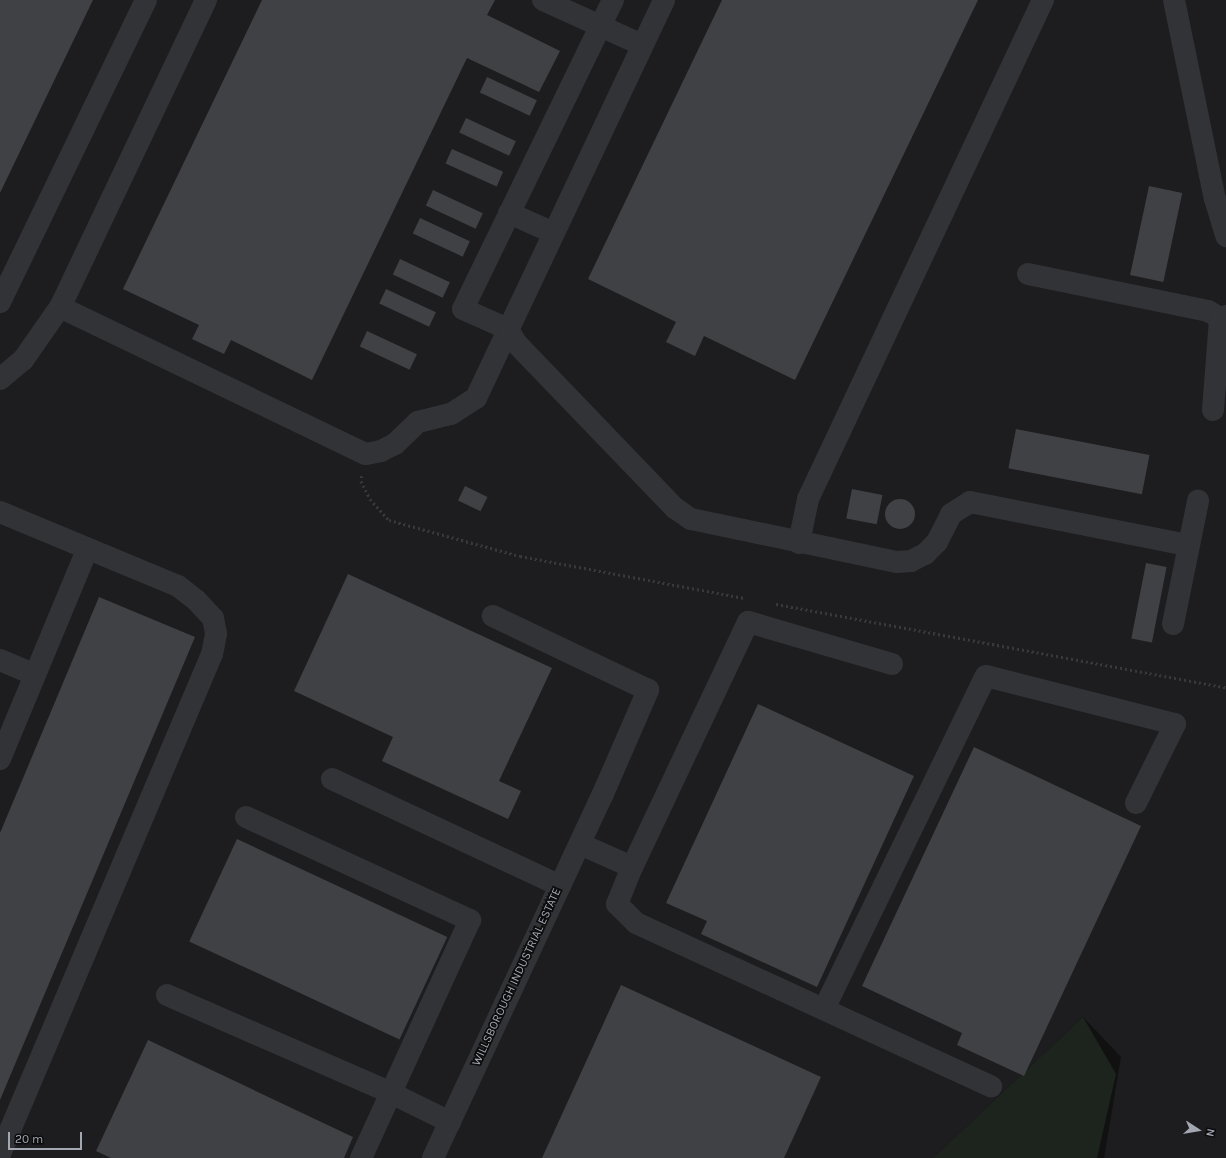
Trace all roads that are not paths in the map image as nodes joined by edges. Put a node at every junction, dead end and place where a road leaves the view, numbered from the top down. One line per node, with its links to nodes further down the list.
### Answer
1 (146, 0): 14 (street)
2 (206, 0): 15 (street)
3 (542, 0): 8 (street)
4 (613, 0): 8 (street)
5 (664, 0): 9 (street)
6 (1043, 0): 22 (street)
7 (1174, 0): 12 (street)
8 (600, 27): 9 (street); 10 (street)
9 (642, 45): 11 (street)
10 (509, 213): 11 (street); 17 (street)
11 (554, 233): 17 (street)
12 (1226, 236)
13 (1028, 274): 16 (street)
14 (0, 302)
15 (60, 307): 17 (street); 18 (street)
16 (1223, 317): 19 (street)
17 (508, 329): 22 (street)
18 (0, 379)
19 (1213, 410)
20 (1198, 501): 23 (street)
21 (0, 512): 24 (street)
22 (799, 543): 23 (street)
23 (1188, 545): 26 (street)
24 (87, 550): 29 (street); 42 (street)
25 (493, 616): 34 (street, WILLSBOROUGH INDUSTRIAL ESTATE)
26 (1173, 624)
27 (0, 660): 29 (street)
28 (892, 664): 35 (street)
29 (35, 675): 30 (street)
30 (0, 759)
31 (332, 779): 36 (street)
32 (1136, 802): 38 (street)
33 (246, 817): 40 (street)
34 (580, 844): 35 (street); 36 (street, WILLSBOROUGH INDUSTRIAL ESTATE)
35 (632, 867): 38 (street)
36 (560, 886): 41 (street, WILLSBOROUGH INDUSTRIAL ESTATE)
37 (167, 995): 40 (street)
38 (824, 1010): 39 (street)
39 (991, 1086)
40 (391, 1093): 41 (street); 43 (street)
41 (450, 1122): 44 (street, WILLSBOROUGH INDUSTRIAL ESTATE)
42 (0, 1154)
43 (361, 1158)
44 (433, 1158)

